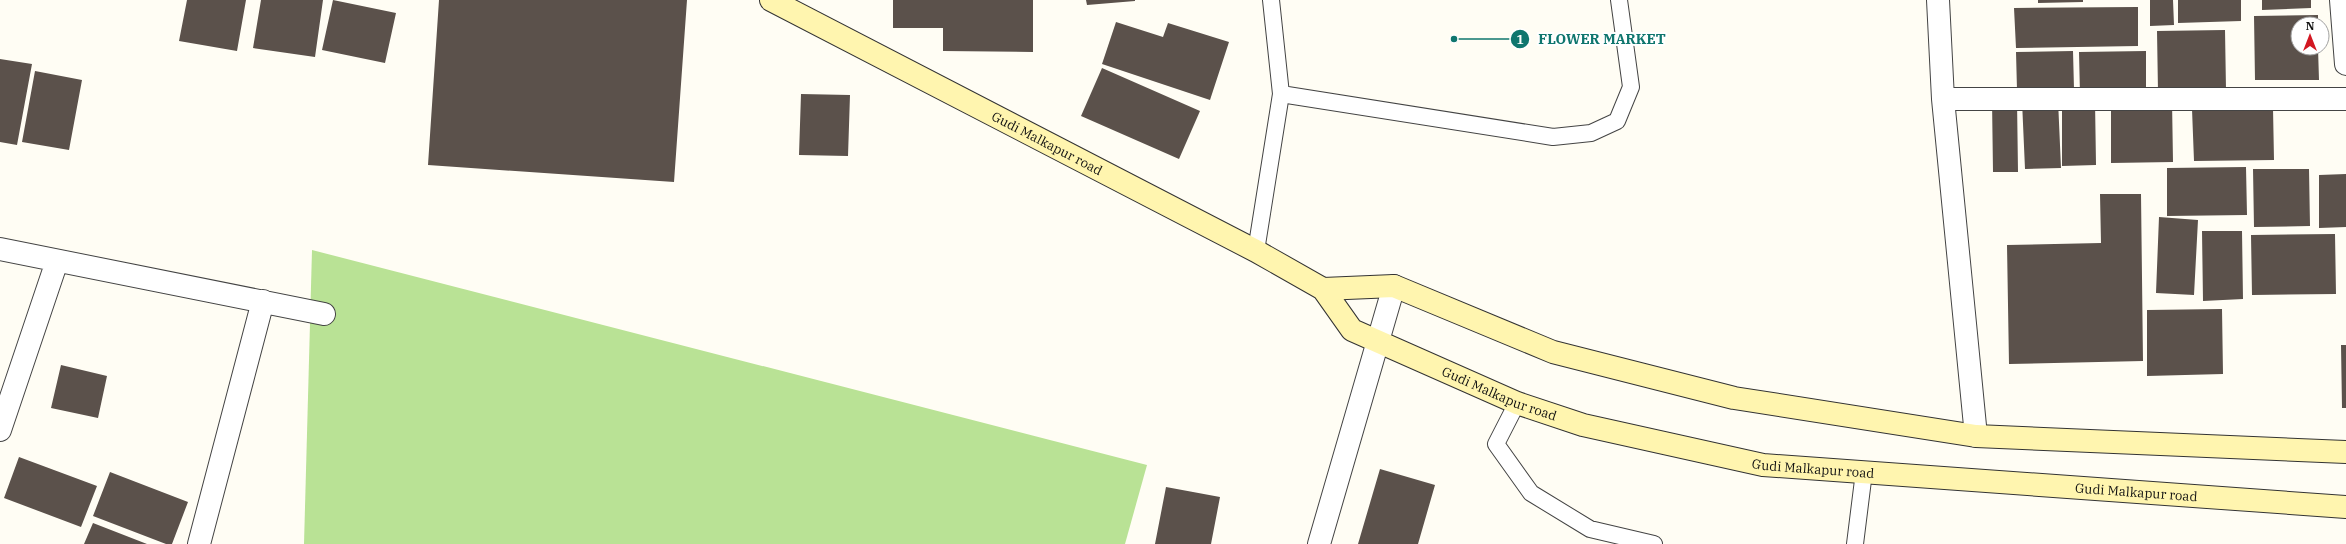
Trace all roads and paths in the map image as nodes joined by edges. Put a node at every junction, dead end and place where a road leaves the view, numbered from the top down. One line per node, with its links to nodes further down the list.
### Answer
1 (771, 0): 11 (street, Gudi Malkapur road)
2 (1271, 0): 7 (lane)
3 (1619, 0): 7 (lane)
4 (1938, 0): 8 (street)
5 (2341, 0): 6 (street)
6 (2346, 64)
7 (1281, 94): 11 (lane)
8 (1943, 99): 9 (street); 20 (street)
9 (2346, 99)
10 (0, 249): 12 (street)
11 (1256, 251): 14 (street, Gudi Malkapur road)
12 (57, 261): 15 (street); 19 (street)
13 (1394, 286): 14 (street); 17 (street); 20 (street)
14 (1322, 289): 17 (street, Gudi Malkapur road)
15 (263, 301): 16 (street); 24 (street)
16 (324, 314)
17 (1378, 343): 18 (street, Gudi Malkapur road); 25 (street)
18 (1517, 404): 22 (street, Gudi Malkapur road); 26 (lane)
19 (0, 430)
20 (1976, 436): 21 (street)
21 (2346, 452)
22 (1864, 472): 23 (street, Gudi Malkapur road); 27 (lane)
23 (2346, 507)
24 (199, 544)
25 (1319, 544)
26 (1654, 544)
27 (1854, 544)

